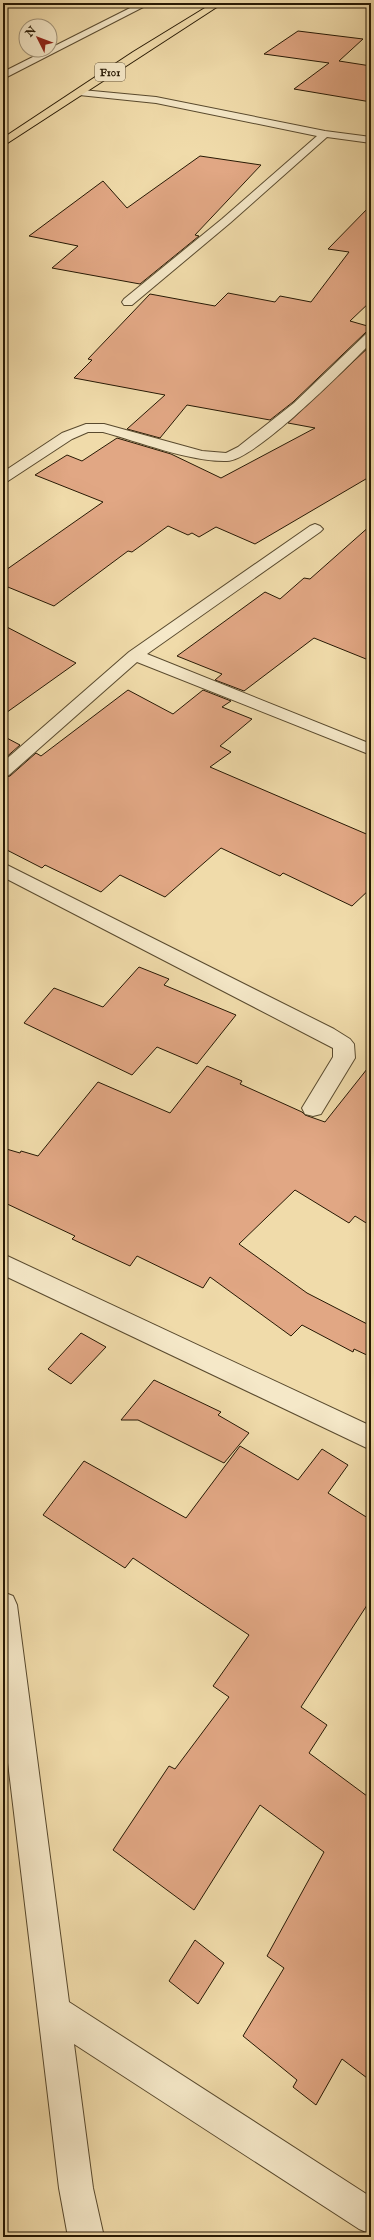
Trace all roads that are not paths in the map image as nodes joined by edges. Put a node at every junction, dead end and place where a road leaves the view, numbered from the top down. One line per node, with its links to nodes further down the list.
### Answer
1 (147, 3): 3 (street)
2 (219, 3): 4 (main road, F101)
3 (3, 76)
4 (82, 93): 5 (street); 7 (main road, F101)
5 (326, 134): 6 (street); 8 (street)
6 (371, 140)
7 (3, 143)
8 (128, 302)
9 (371, 336): 10 (street)
10 (3, 478)
11 (315, 529): 12 (street)
12 (135, 655): 13 (street); 14 (street)
13 (371, 750)
14 (3, 771)
15 (3, 869): 16 (street)
16 (313, 1108)
17 (3, 1264): 18 (street)
18 (371, 1438)
19 (3, 1605): 20 (street)
20 (54, 2011): 21 (street); 22 (street)
21 (371, 2217)
22 (86, 2237)

